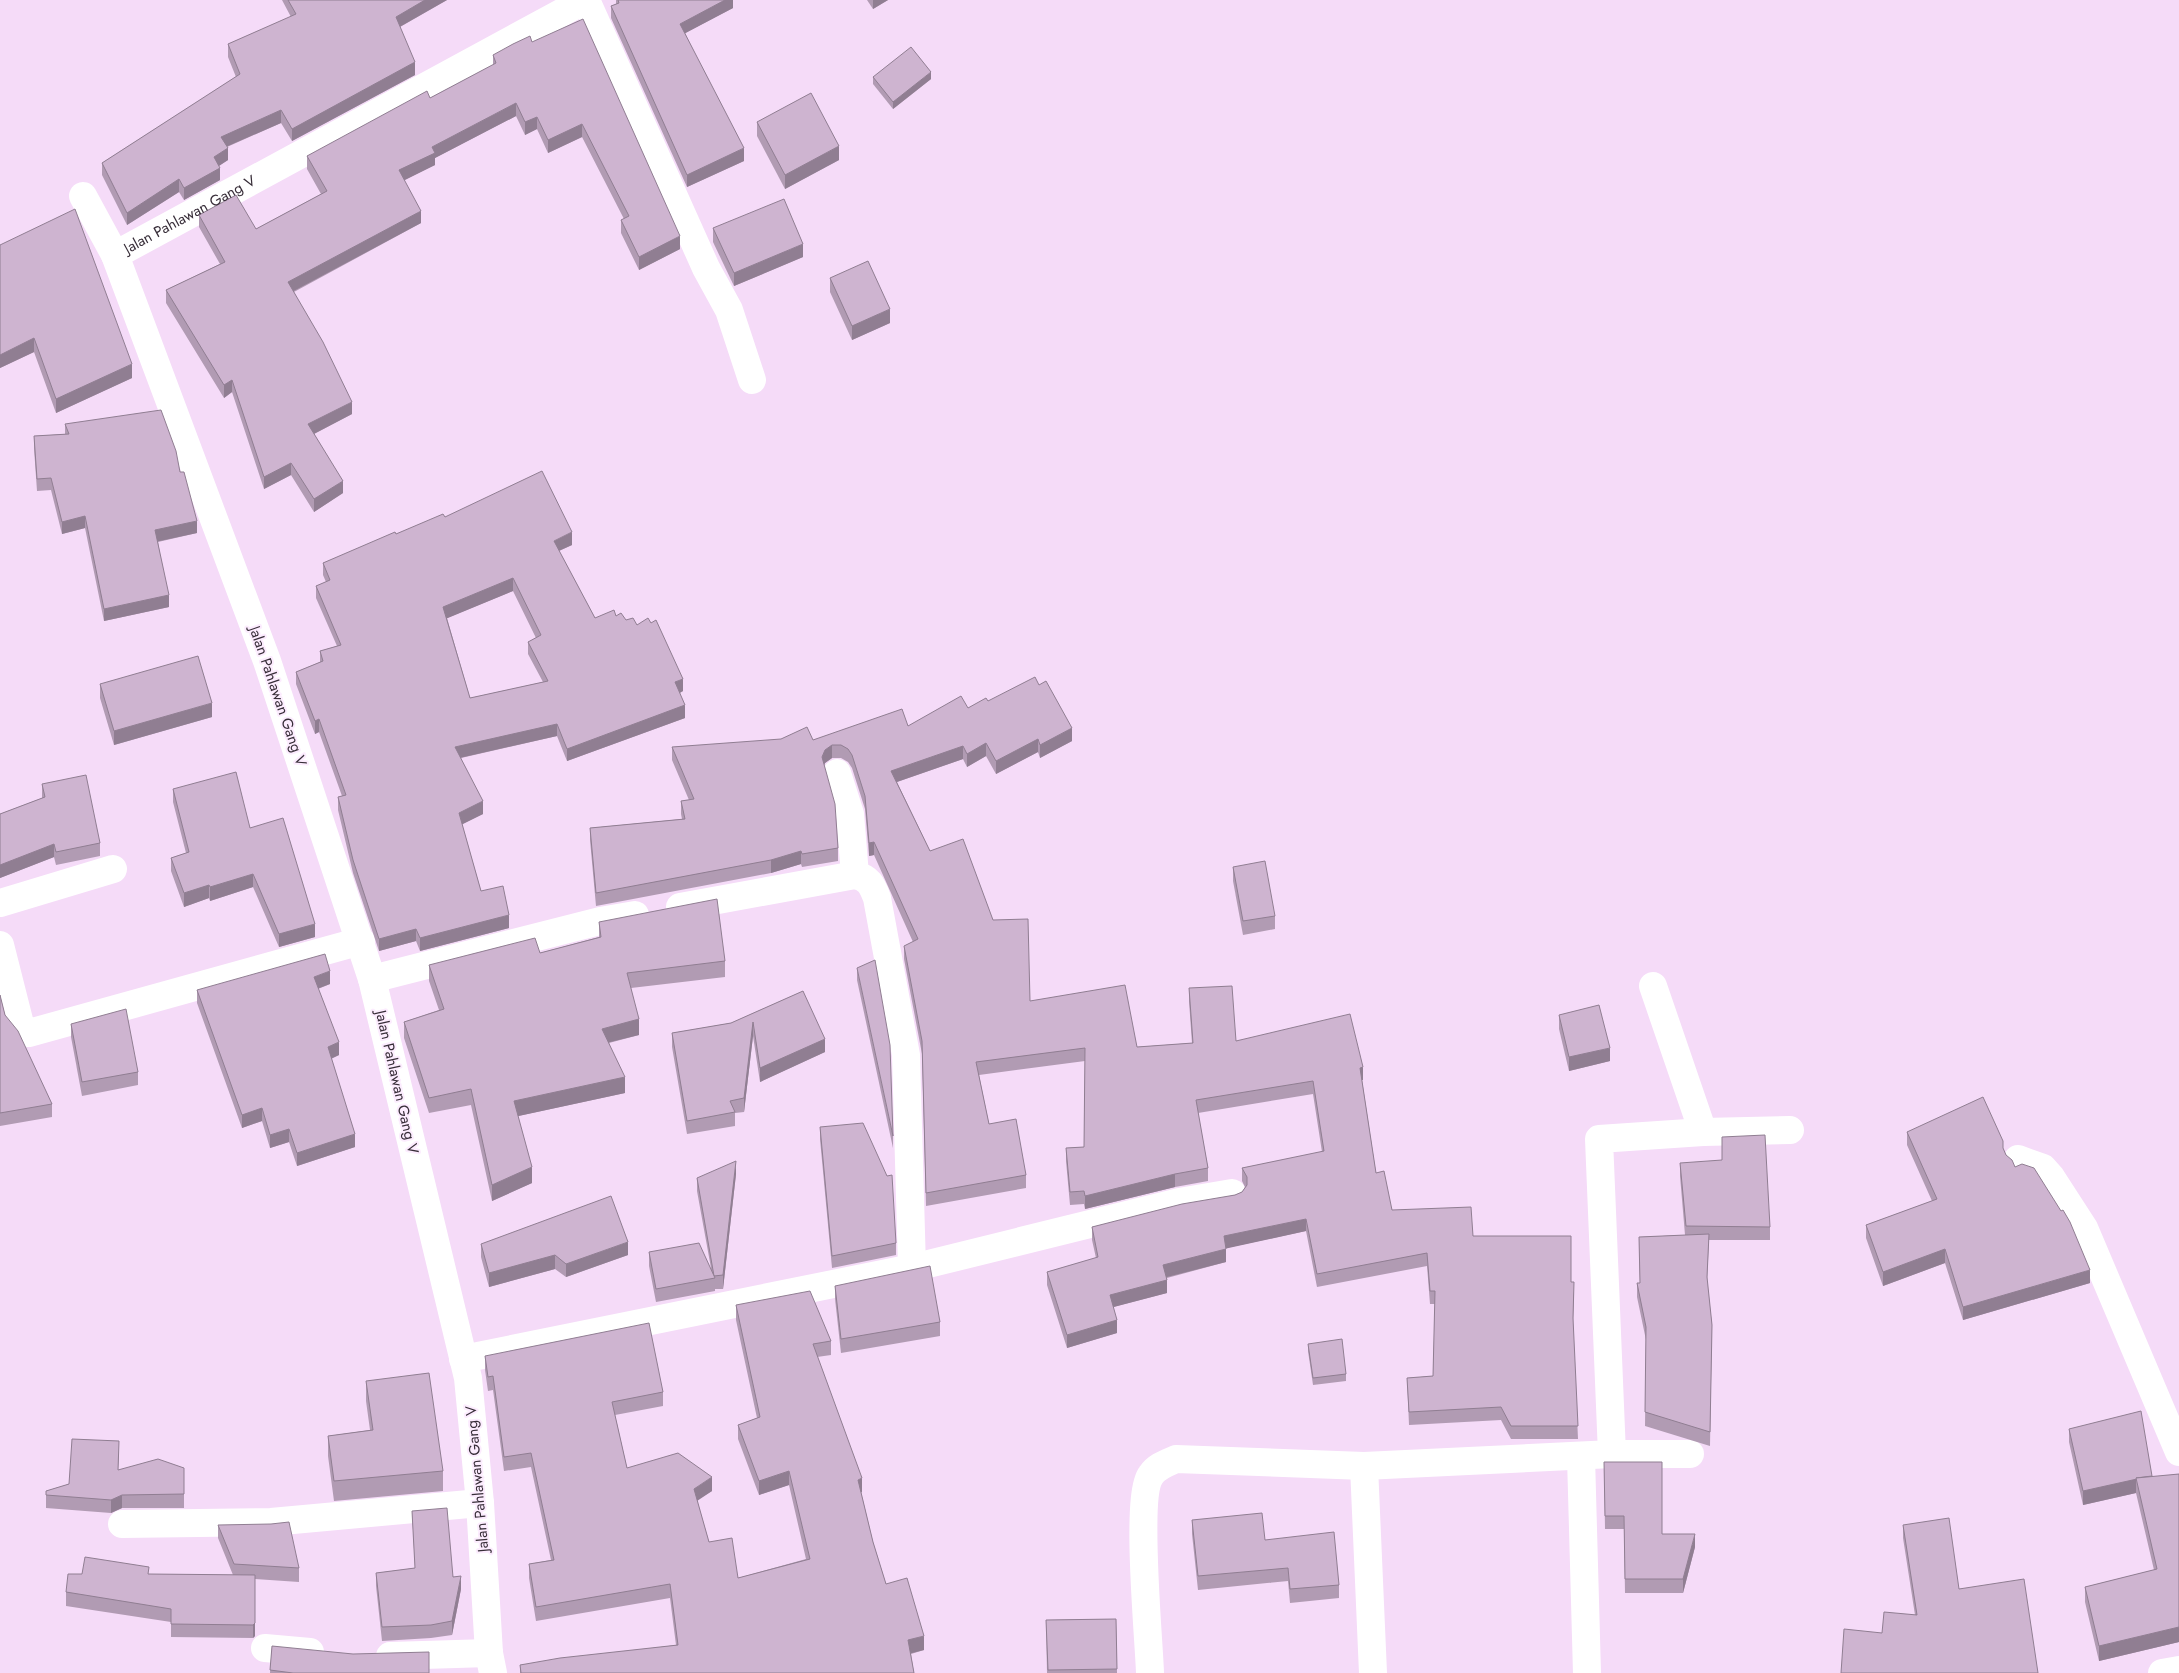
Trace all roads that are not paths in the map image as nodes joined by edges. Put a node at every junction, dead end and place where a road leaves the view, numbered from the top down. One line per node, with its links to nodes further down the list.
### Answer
1 (586, 0): 3 (street, Jalan Pahlawan Gang V); 4 (street)
2 (83, 196): 3 (street)
3 (115, 255): 9 (street, Jalan Pahlawan Gang V)
4 (752, 380)
5 (837, 773): 7 (street)
6 (113, 869): 8 (street)
7 (855, 875): 11 (street); 17 (street)
8 (0, 903)
9 (361, 941): 10 (street); 11 (street, Jalan Pahlawan Gang V)
10 (0, 945)
11 (372, 980): 18 (street, Jalan Pahlawan Gang V)
12 (1652, 986): 14 (street)
13 (1790, 1130): 14 (street)
14 (1703, 1132): 20 (street)
15 (2018, 1159): 19 (street)
16 (1232, 1193): 17 (street)
17 (912, 1268): 18 (street)
18 (463, 1359): 24 (street, Jalan Pahlawan Gang V)
19 (2179, 1452)
20 (1612, 1454): 21 (street); 22 (street)
21 (1690, 1454)
22 (1581, 1457): 23 (street); 33 (street)
23 (1364, 1466): 31 (street); 32 (street)
24 (480, 1503): 25 (street); 29 (street, Jalan Pahlawan Gang V)
25 (122, 1524)
26 (265, 1648): 27 (street)
27 (337, 1655)
28 (364, 1656): 29 (street)
29 (491, 1663)
30 (2179, 1670): 34 (street)
31 (1150, 1673)
32 (1373, 1673)
33 (1587, 1673)
34 (2162, 1673)

